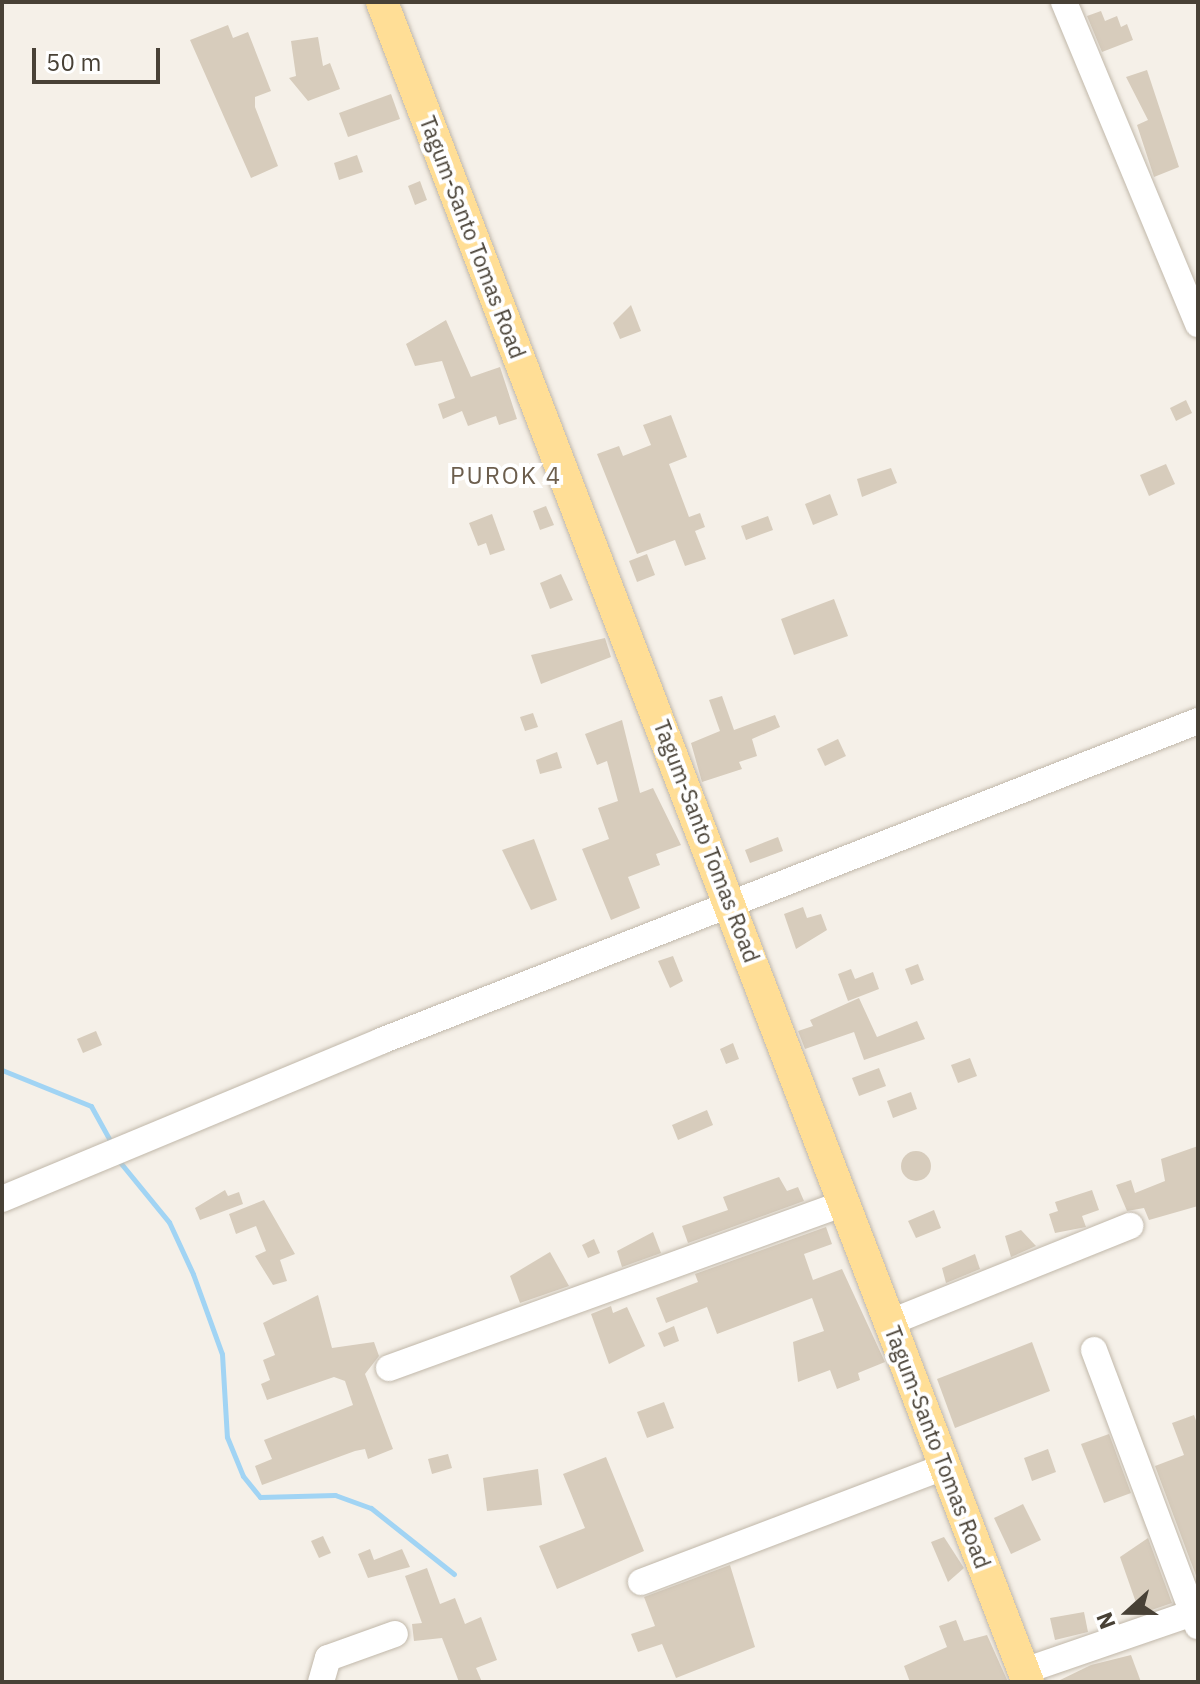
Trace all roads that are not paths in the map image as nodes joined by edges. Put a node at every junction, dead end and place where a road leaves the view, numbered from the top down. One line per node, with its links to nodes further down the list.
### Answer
1 (382, 2): 5 (main road, Tagum-Santo Tomas Road)
2 (1064, 2): 3 (street)
3 (1198, 324)
4 (1198, 721): 5 (street)
5 (733, 907): 6 (street); 7 (main road, Tagum-Santo Tomas Road)
6 (2, 1199)
7 (846, 1203): 9 (main road, Tagum-Santo Tomas Road); 11 (street)
8 (1130, 1226): 9 (street)
9 (891, 1322): 12 (main road, Tagum-Santo Tomas Road)
10 (1094, 1350): 14 (street)
11 (389, 1368)
12 (946, 1466): 13 (street); 16 (main road, Tagum-Santo Tomas Road)
13 (641, 1582)
14 (1196, 1617): 16 (street)
15 (395, 1634): 17 (street)
16 (1026, 1676)
17 (321, 1682)

